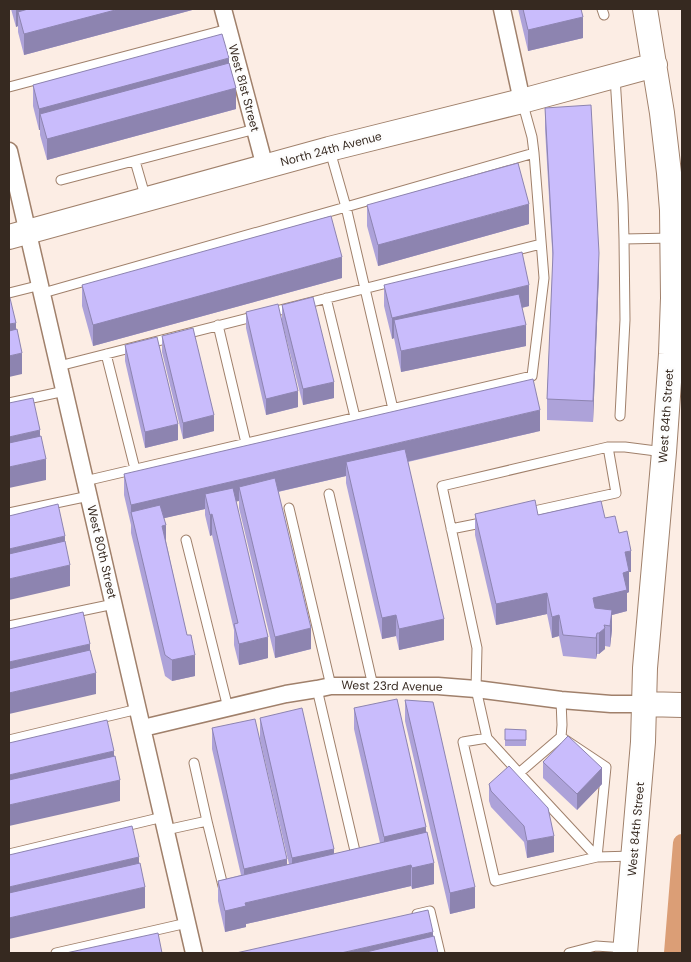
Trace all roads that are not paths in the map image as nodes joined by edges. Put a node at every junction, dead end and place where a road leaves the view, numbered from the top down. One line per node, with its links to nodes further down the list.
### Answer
1 (223, 9): 4 (street, West 81st Street)
2 (502, 9): 8 (street)
3 (645, 9): 5 (street, West 84th Street)
4 (228, 29): 7 (lane); 9 (street, West 81st Street)
5 (655, 65): 6 (street, North 24th Avenue); 19 (street, West 84th Street)
6 (614, 75): 8 (street, North 24th Avenue); 20 (lane)
7 (9, 87)
8 (522, 100): 10 (street, North 24th Avenue); 12 (lane)
9 (255, 129): 13 (lane); 14 (street, West 81st Street)
10 (329, 149): 14 (street, North 24th Avenue); 17 (lane)
11 (9, 151): 18 (street, West 80th Street)
12 (534, 153): 17 (lane); 21 (lane)
13 (135, 161): 15 (lane); 16 (lane)
14 (265, 167): 16 (street, North 24th Avenue)
15 (61, 180)
16 (146, 200): 18 (street, North 24th Avenue)
17 (346, 207): 22 (lane); 23 (lane)
18 (19, 235): 23 (street, West 80th Street)
19 (673, 238): 20 (lane); 36 (street, West 84th Street)
20 (624, 239): 32 (lane)
21 (541, 244): 22 (lane); 31 (lane)
22 (364, 288): 25 (lane); 31 (lane)
23 (42, 289): 24 (lane); 28 (street, West 80th Street)
24 (9, 293)
25 (326, 298): 26 (lane); 33 (lane)
26 (218, 325): 27 (lane); 34 (lane)
27 (106, 354): 28 (lane); 37 (lane)
28 (59, 366): 29 (street, West 80th Street)
29 (65, 391): 30 (lane); 38 (street, West 80th Street)
30 (9, 403)
31 (393, 409): 33 (lane)
32 (620, 416)
33 (355, 418): 34 (lane)
34 (246, 443): 37 (lane)
35 (608, 447): 36 (lane); 42 (lane); 44 (lane)
36 (664, 452): 52 (street, West 84th Street)
37 (134, 469): 38 (lane)
38 (87, 488): 41 (lane); 46 (street, West 80th Street)
39 (329, 494): 48 (lane)
40 (289, 508): 49 (lane)
41 (9, 513)
42 (519, 514)
43 (500, 519): 44 (lane)
44 (451, 529): 50 (lane)
45 (186, 540): 54 (lane)
46 (114, 604): 47 (lane); 55 (street, West 80th Street)
47 (9, 626)
48 (373, 686): 49 (street, West 23rd Avenue); 50 (street, West 23rd Avenue)
49 (324, 687): 54 (street, West 23rd Avenue); 64 (lane)
50 (476, 689): 51 (street, West 23rd Avenue); 58 (lane)
51 (561, 700): 52 (street, West 23rd Avenue); 57 (lane)
52 (644, 704): 53 (street); 66 (street, West 84th Street)
53 (682, 706)
54 (228, 708): 56 (street, West 23rd Avenue)
55 (138, 709): 56 (street, West 80th Street); 59 (lane)
56 (143, 728): 63 (street, West 80th Street)
57 (561, 737): 61 (lane); 67 (lane)
58 (487, 738): 61 (lane); 67 (lane)
59 (9, 740)
60 (194, 764): 62 (lane)
61 (519, 774): 67 (lane)
62 (208, 821): 63 (lane); 68 (lane)
63 (165, 824): 65 (lane); 70 (street, West 80th Street)
64 (355, 851)
65 (9, 854)
66 (634, 856): 67 (lane); 71 (street, West 84th Street)
67 (597, 857)
68 (223, 886)
69 (411, 915): 74 (lane)
70 (187, 923): 72 (lane); 73 (street, West 80th Street)
71 (625, 951): 75 (lane)
72 (56, 953)
73 (194, 953)
74 (440, 953)
75 (569, 953)

